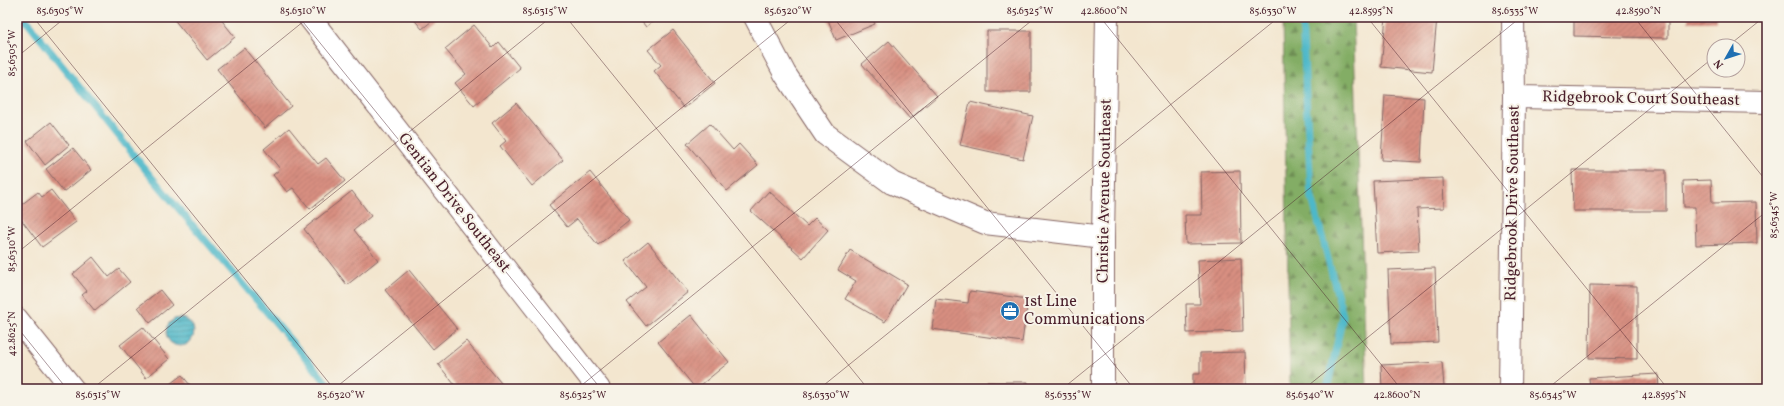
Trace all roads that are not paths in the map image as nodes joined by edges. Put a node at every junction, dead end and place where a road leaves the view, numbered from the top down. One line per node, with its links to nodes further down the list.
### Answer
1 (309, 17): 10 (street, Gentian Drive Southeast)
2 (755, 17): 7 (street)
3 (1107, 17): 7 (street, Christie Avenue Southeast)
4 (1513, 17): 5 (street, Ridgebrook Drive Southeast)
5 (1514, 97): 6 (street, Ridgebrook Court Southeast); 12 (street, Ridgebrook Drive Southeast)
6 (1767, 102)
7 (1103, 237): 11 (street, Christie Avenue Southeast)
8 (17, 319): 9 (street)
9 (73, 389)
10 (599, 389)
11 (1103, 389)
12 (1510, 389)

